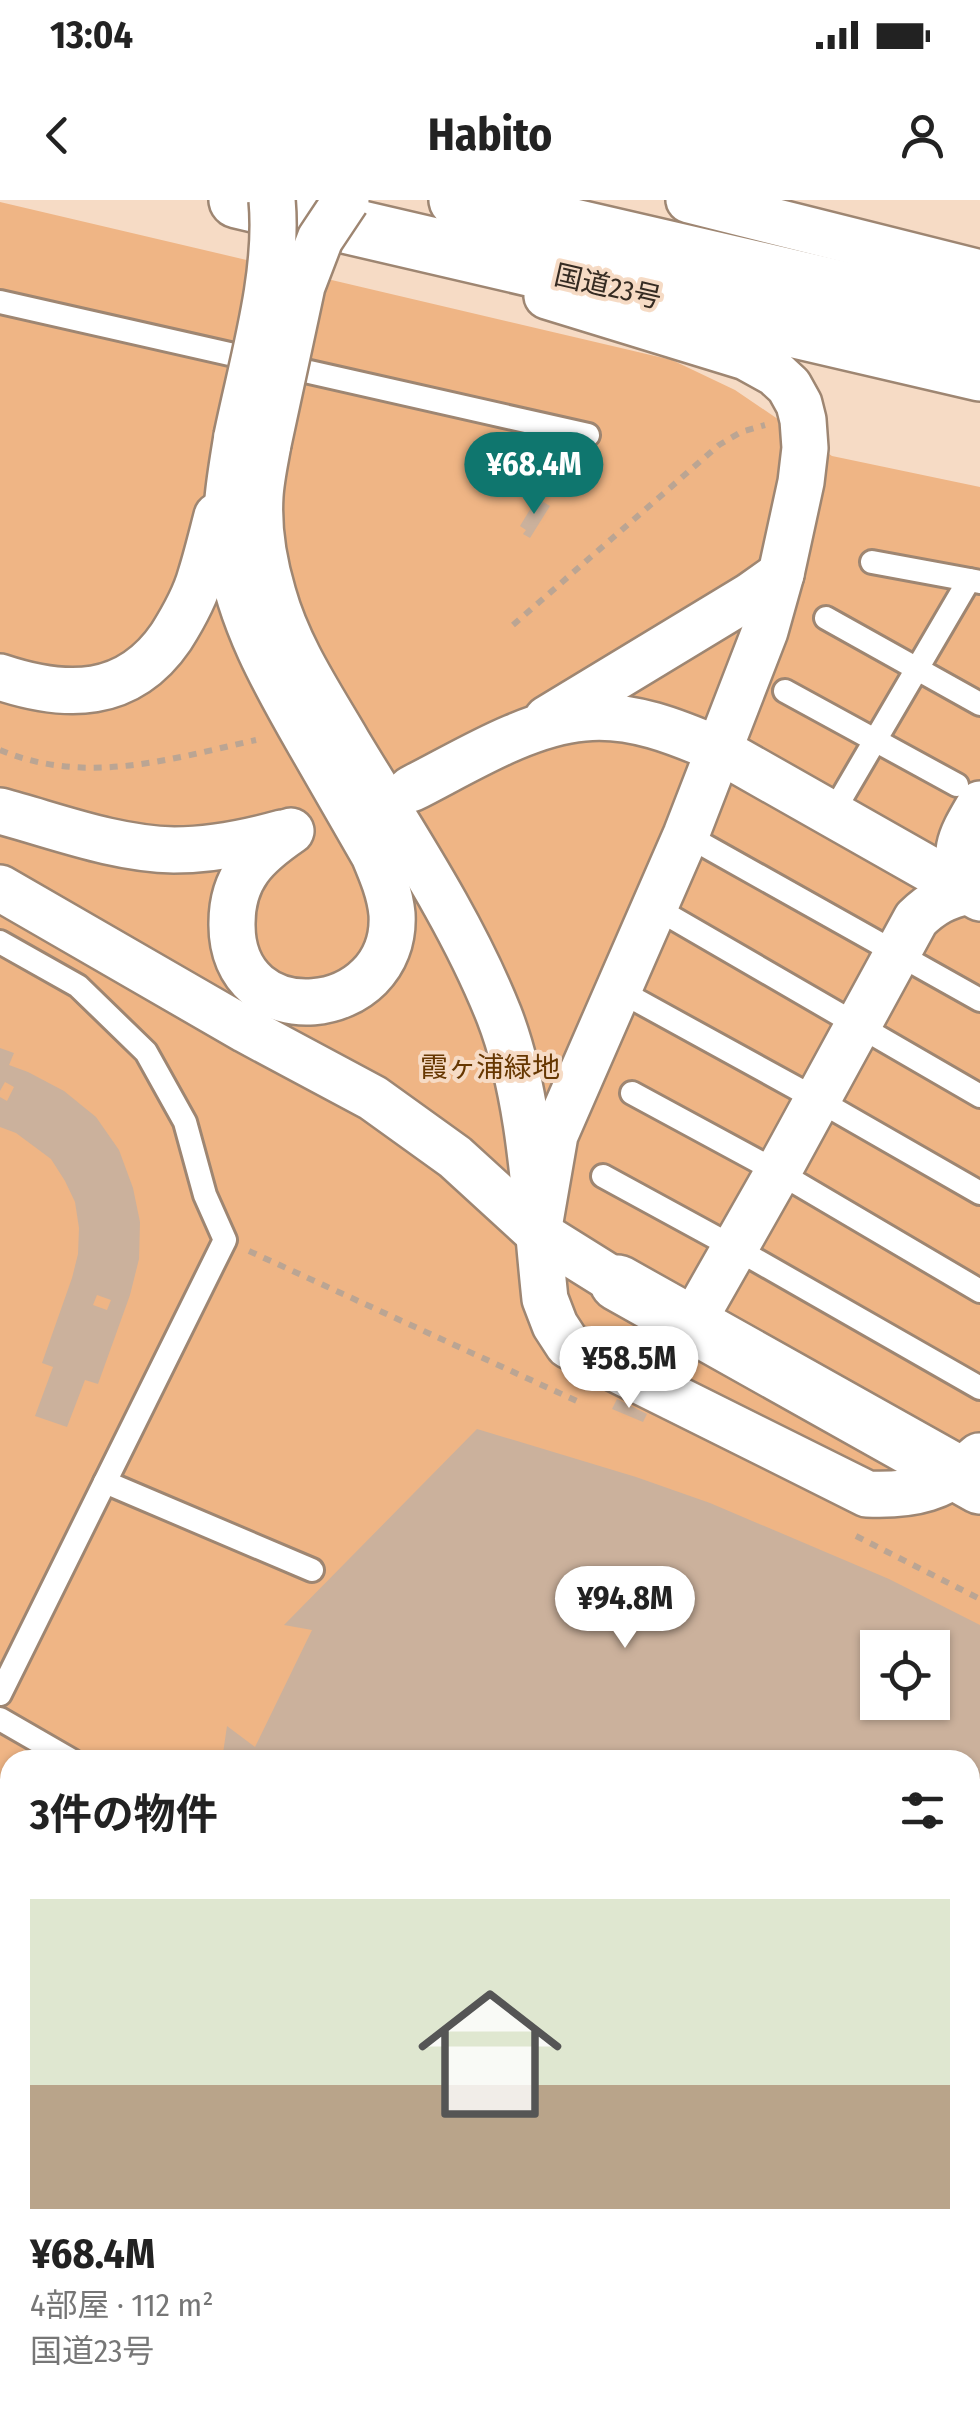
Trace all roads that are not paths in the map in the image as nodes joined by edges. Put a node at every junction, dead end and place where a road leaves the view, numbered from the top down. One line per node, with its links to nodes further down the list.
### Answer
1 (235, 200): 9 (main road, 国道23号); 13 (street)
2 (272, 200): 11 (street, bridge)
3 (346, 200): 11 (street, bridge)
4 (457, 200): 8 (main road, 国道23号)
5 (689, 200): 6 (street)
6 (980, 273)
7 (0, 302): 10 (lane)
8 (980, 321)
9 (980, 373)
10 (588, 435)
11 (252, 440): 17 (street); 25 (street); 42 (street)
12 (872, 562): 14 (lane)
13 (781, 574): 20 (street); 22 (street)
14 (975, 581): 16 (lane)
15 (826, 618): 16 (lane)
16 (917, 668): 19 (lane); 21 (lane)
17 (0, 677)
18 (785, 691): 21 (lane)
19 (980, 704)
20 (520, 735): 22 (street); 23 (street)
21 (876, 740): 24 (lane); 26 (lane)
22 (719, 750): 26 (street); 27 (street)
23 (411, 789)
24 (969, 795): 29 (street)
25 (0, 811)
26 (832, 814): 29 (street)
27 (686, 835): 30 (street); 32 (lane)
28 (0, 888): 42 (street)
29 (974, 895): 32 (street)
30 (654, 907): 33 (street); 35 (lane)
31 (0, 942): 49 (lane)
32 (898, 952): 34 (lane); 35 (street)
33 (618, 990): 38 (lane); 42 (street)
34 (980, 1000)
35 (859, 1026): 37 (lane); 38 (street)
36 (632, 1093): 39 (lane)
37 (980, 1096)
38 (818, 1100): 39 (street); 41 (lane)
39 (778, 1172): 43 (street); 45 (lane)
40 (604, 1176): 43 (lane)
41 (980, 1193)
42 (538, 1232): 44 (street); 48 (street)
43 (735, 1248): 46 (street); 47 (lane)
44 (618, 1283): 46 (main road)
45 (980, 1290)
46 (691, 1325): 48 (main road)
47 (980, 1388)
48 (973, 1472)
49 (105, 1482): 50 (lane); 51 (lane)
50 (312, 1570)
51 (0, 1694)
52 (0, 1719): 53 (lane)
53 (53, 1750)

